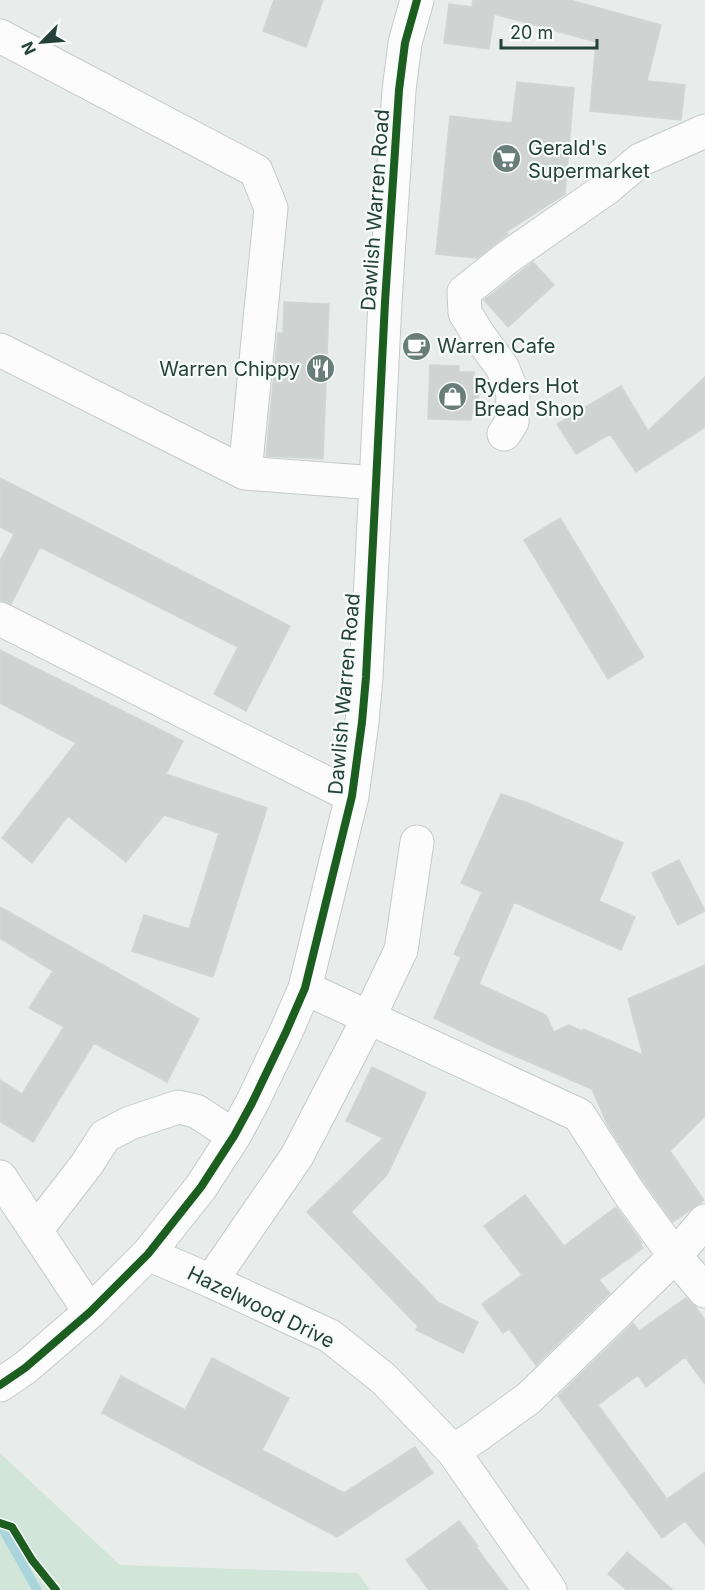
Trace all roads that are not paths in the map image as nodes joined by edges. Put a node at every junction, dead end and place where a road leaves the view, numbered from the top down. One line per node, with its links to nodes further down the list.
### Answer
1 (417, 0): 7 (street, Dawlish Warren Road)
2 (2, 42): 6 (street)
3 (705, 131): 5 (street)
4 (0, 350): 6 (street)
5 (504, 434)
6 (245, 473): 7 (street)
7 (376, 483): 9 (street, Dawlish Warren Road)
8 (0, 619): 9 (street)
9 (352, 796): 11 (street, Dawlish Warren Road)
10 (417, 842): 12 (street)
11 (305, 988): 12 (street); 13 (street, Dawlish Warren Road)
12 (369, 1017): 18 (street); 19 (street)
13 (234, 1136): 16 (street); 17 (street, Dawlish Warren Road)
14 (0, 1177): 16 (street)
15 (705, 1221): 18 (street)
16 (36, 1230): 20 (street)
17 (148, 1254): 19 (street, Hazelwood Drive); 20 (street, Dawlish Warren Road)
18 (695, 1275): 22 (street)
19 (211, 1281): 22 (street, Hazelwood Drive)
20 (90, 1312): 21 (street, Dawlish Warren Road)
21 (0, 1385)
22 (453, 1451): 23 (street, Hazelwood Drive)
23 (550, 1590)

